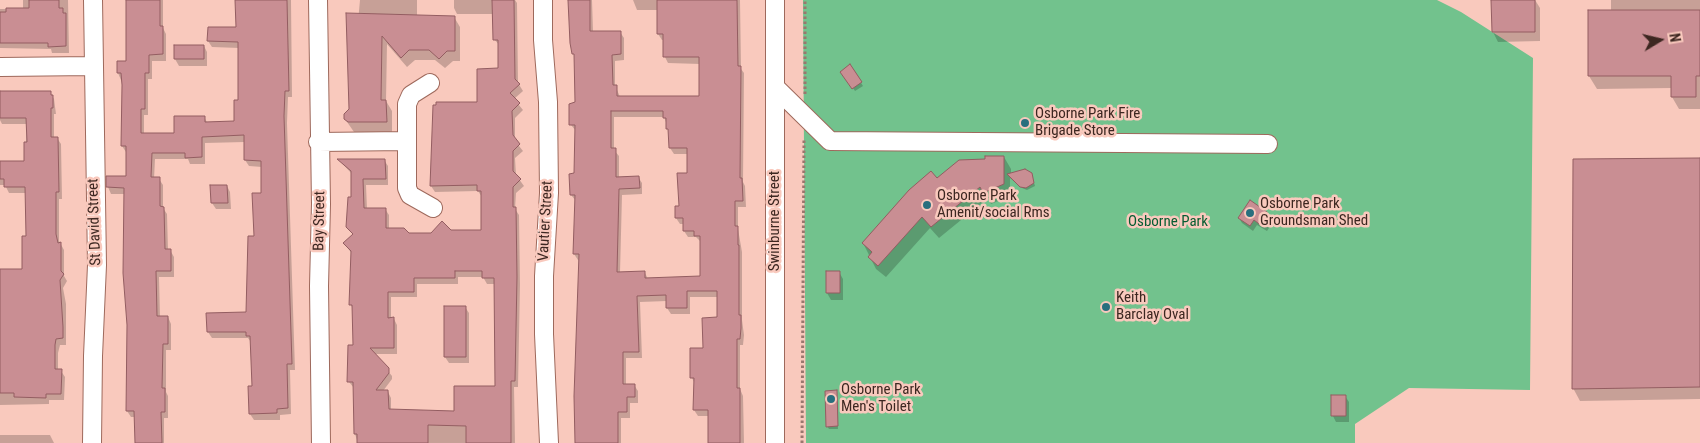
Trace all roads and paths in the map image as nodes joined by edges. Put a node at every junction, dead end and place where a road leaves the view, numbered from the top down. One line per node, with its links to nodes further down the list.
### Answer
1 (92, 0): 6 (street, St David Street)
2 (318, 0): 12 (street, Bay Street)
3 (543, 0): 17 (street, Vautier Street)
4 (775, 0): 9 (street, Swinburne Street)
5 (805, 0): 10 (path)
6 (92, 66): 7 (street); 15 (street, St David Street)
7 (0, 67)
8 (430, 83): 11 (street)
9 (775, 87): 10 (street); 18 (street, Swinburne Street)
10 (804, 116): 13 (street); 19 (path)
11 (406, 141): 12 (street); 14 (street)
12 (318, 142): 16 (street, Bay Street)
13 (1268, 144)
14 (433, 208)
15 (92, 443)
16 (321, 443)
17 (549, 443)
18 (775, 443)
19 (802, 443)

